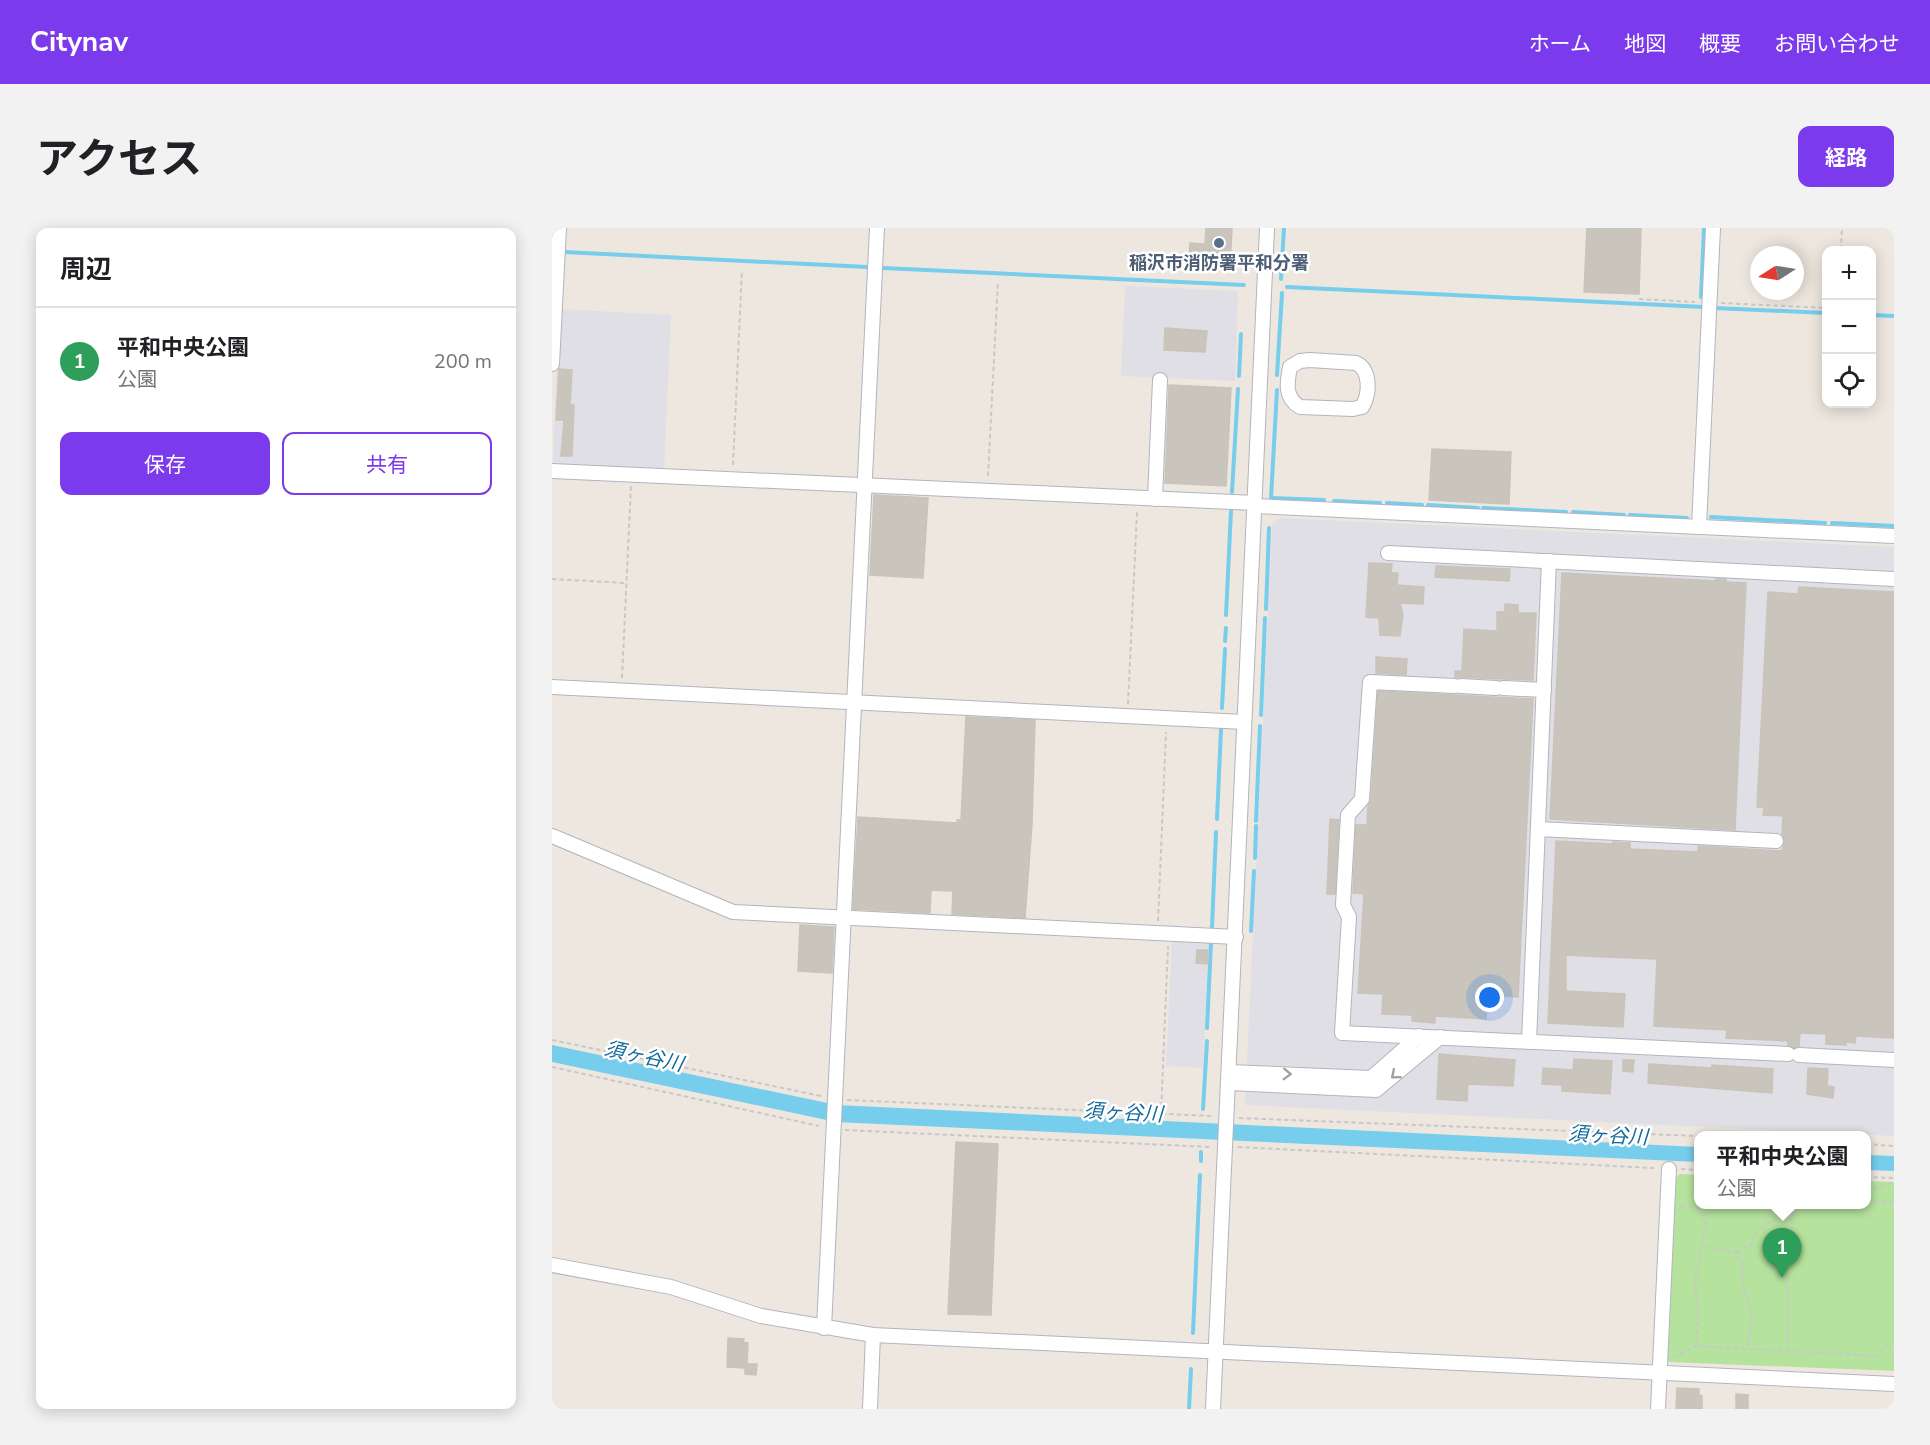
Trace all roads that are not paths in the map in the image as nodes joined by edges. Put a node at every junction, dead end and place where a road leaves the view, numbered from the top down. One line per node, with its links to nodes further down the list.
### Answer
1 (559, 228): 5 (street)
2 (877, 228): 11 (street)
3 (1267, 228): 8 (street)
4 (1713, 228): 14 (street)
5 (555, 254): 6 (street)
6 (552, 364)
7 (1160, 380): 12 (street)
8 (1260, 380): 9 (street); 13 (street)
9 (1287, 382): 9 (street)
10 (552, 471): 11 (street)
11 (865, 485): 12 (street); 21 (street)
12 (1155, 499): 13 (street)
13 (1255, 505): 14 (street); 22 (street)
14 (1699, 527): 15 (street)
15 (1894, 536)
16 (1388, 553): 17 (street)
17 (1549, 561): 18 (street); 20 (street)
18 (1894, 579)
19 (552, 687): 21 (street)
20 (1544, 690): 23 (street); 28 (street)
21 (854, 702): 22 (street); 26 (street)
22 (1244, 722): 27 (street)
23 (1538, 829): 25 (street); 30 (street)
24 (552, 836): 26 (street)
25 (1776, 841)
26 (844, 918): 27 (street); 35 (street)
27 (1236, 937): 32 (street)
28 (1419, 1036): 29 (street); 32 (street, one-way to 28)
29 (1440, 1037): 30 (street); 32 (street, one-way to 32)
30 (1529, 1042): 31 (street)
31 (1894, 1060)
32 (1229, 1078): 37 (street)
33 (1669, 1169): 38 (street)
34 (552, 1265): 35 (street)
35 (824, 1328): 36 (street)
36 (873, 1335): 37 (street); 40 (street)
37 (1215, 1351): 38 (street); 41 (street)
38 (1659, 1373): 39 (street); 42 (street)
39 (1894, 1384)
40 (870, 1409)
41 (1213, 1409)
42 (1658, 1409)

